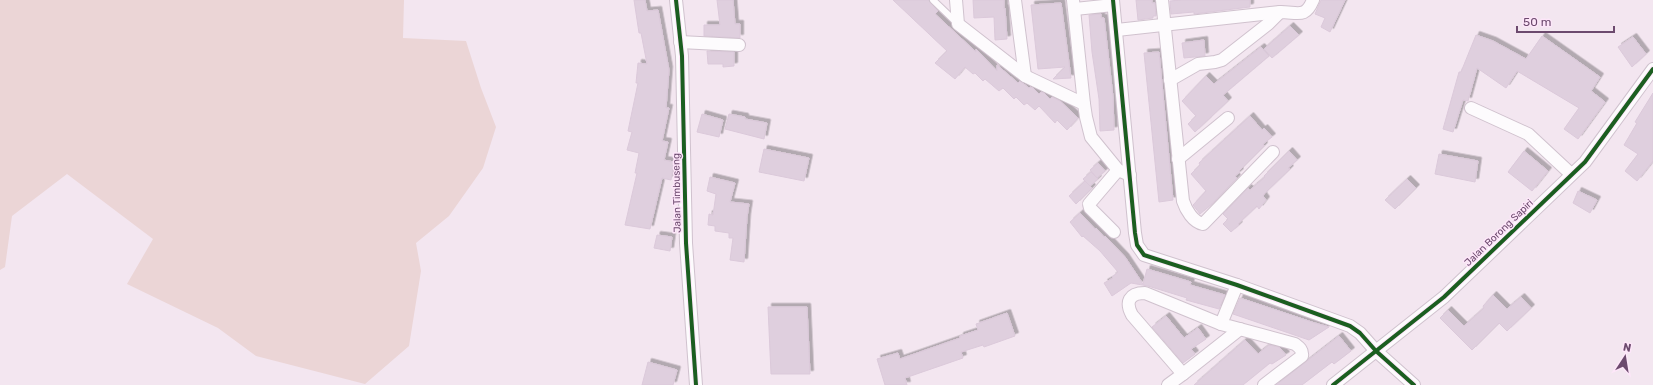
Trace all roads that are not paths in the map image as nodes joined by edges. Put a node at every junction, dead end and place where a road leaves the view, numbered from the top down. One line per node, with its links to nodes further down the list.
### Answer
1 (676, 0): 14 (street, Jalan Timbuseng)
2 (933, 0): 11 (lane)
3 (956, 0): 11 (street)
4 (1015, 0): 17 (street)
5 (1162, 0): 12 (street)
6 (1313, 0): 9 (street)
7 (1113, 3): 8 (street); 13 (street)
8 (1074, 5): 19 (street)
9 (1292, 6): 10 (street)
10 (1280, 12): 12 (street); 18 (street)
11 (958, 24): 17 (street)
12 (1164, 25): 13 (street); 18 (street)
13 (1117, 30): 26 (street)
14 (680, 42): 15 (street); 33 (street, Jalan Timbuseng)
15 (739, 45)
16 (1653, 69): 25 (street, Jalan Borong Sapiri)
17 (1025, 76): 19 (street)
18 (1170, 80): 23 (street)
19 (1084, 104): 24 (street)
20 (1471, 108): 25 (street)
21 (1228, 118): 23 (street)
22 (1273, 152): 23 (street)
23 (1178, 159)
24 (1118, 170): 26 (street); 27 (street)
25 (1571, 174): 31 (street, Jalan Borong Sapiri)
26 (1130, 175): 28 (street)
27 (1114, 232)
28 (1237, 285): 29 (street); 31 (street)
29 (1221, 324): 30 (street); 32 (street)
30 (1240, 329): 32 (street); 35 (street)
31 (1376, 351): 36 (street, Jalan Borong Sapiri); 37 (street)
32 (1183, 374): 34 (street)
33 (696, 385)
34 (1168, 385)
35 (1264, 385)
36 (1333, 385)
37 (1414, 385)

